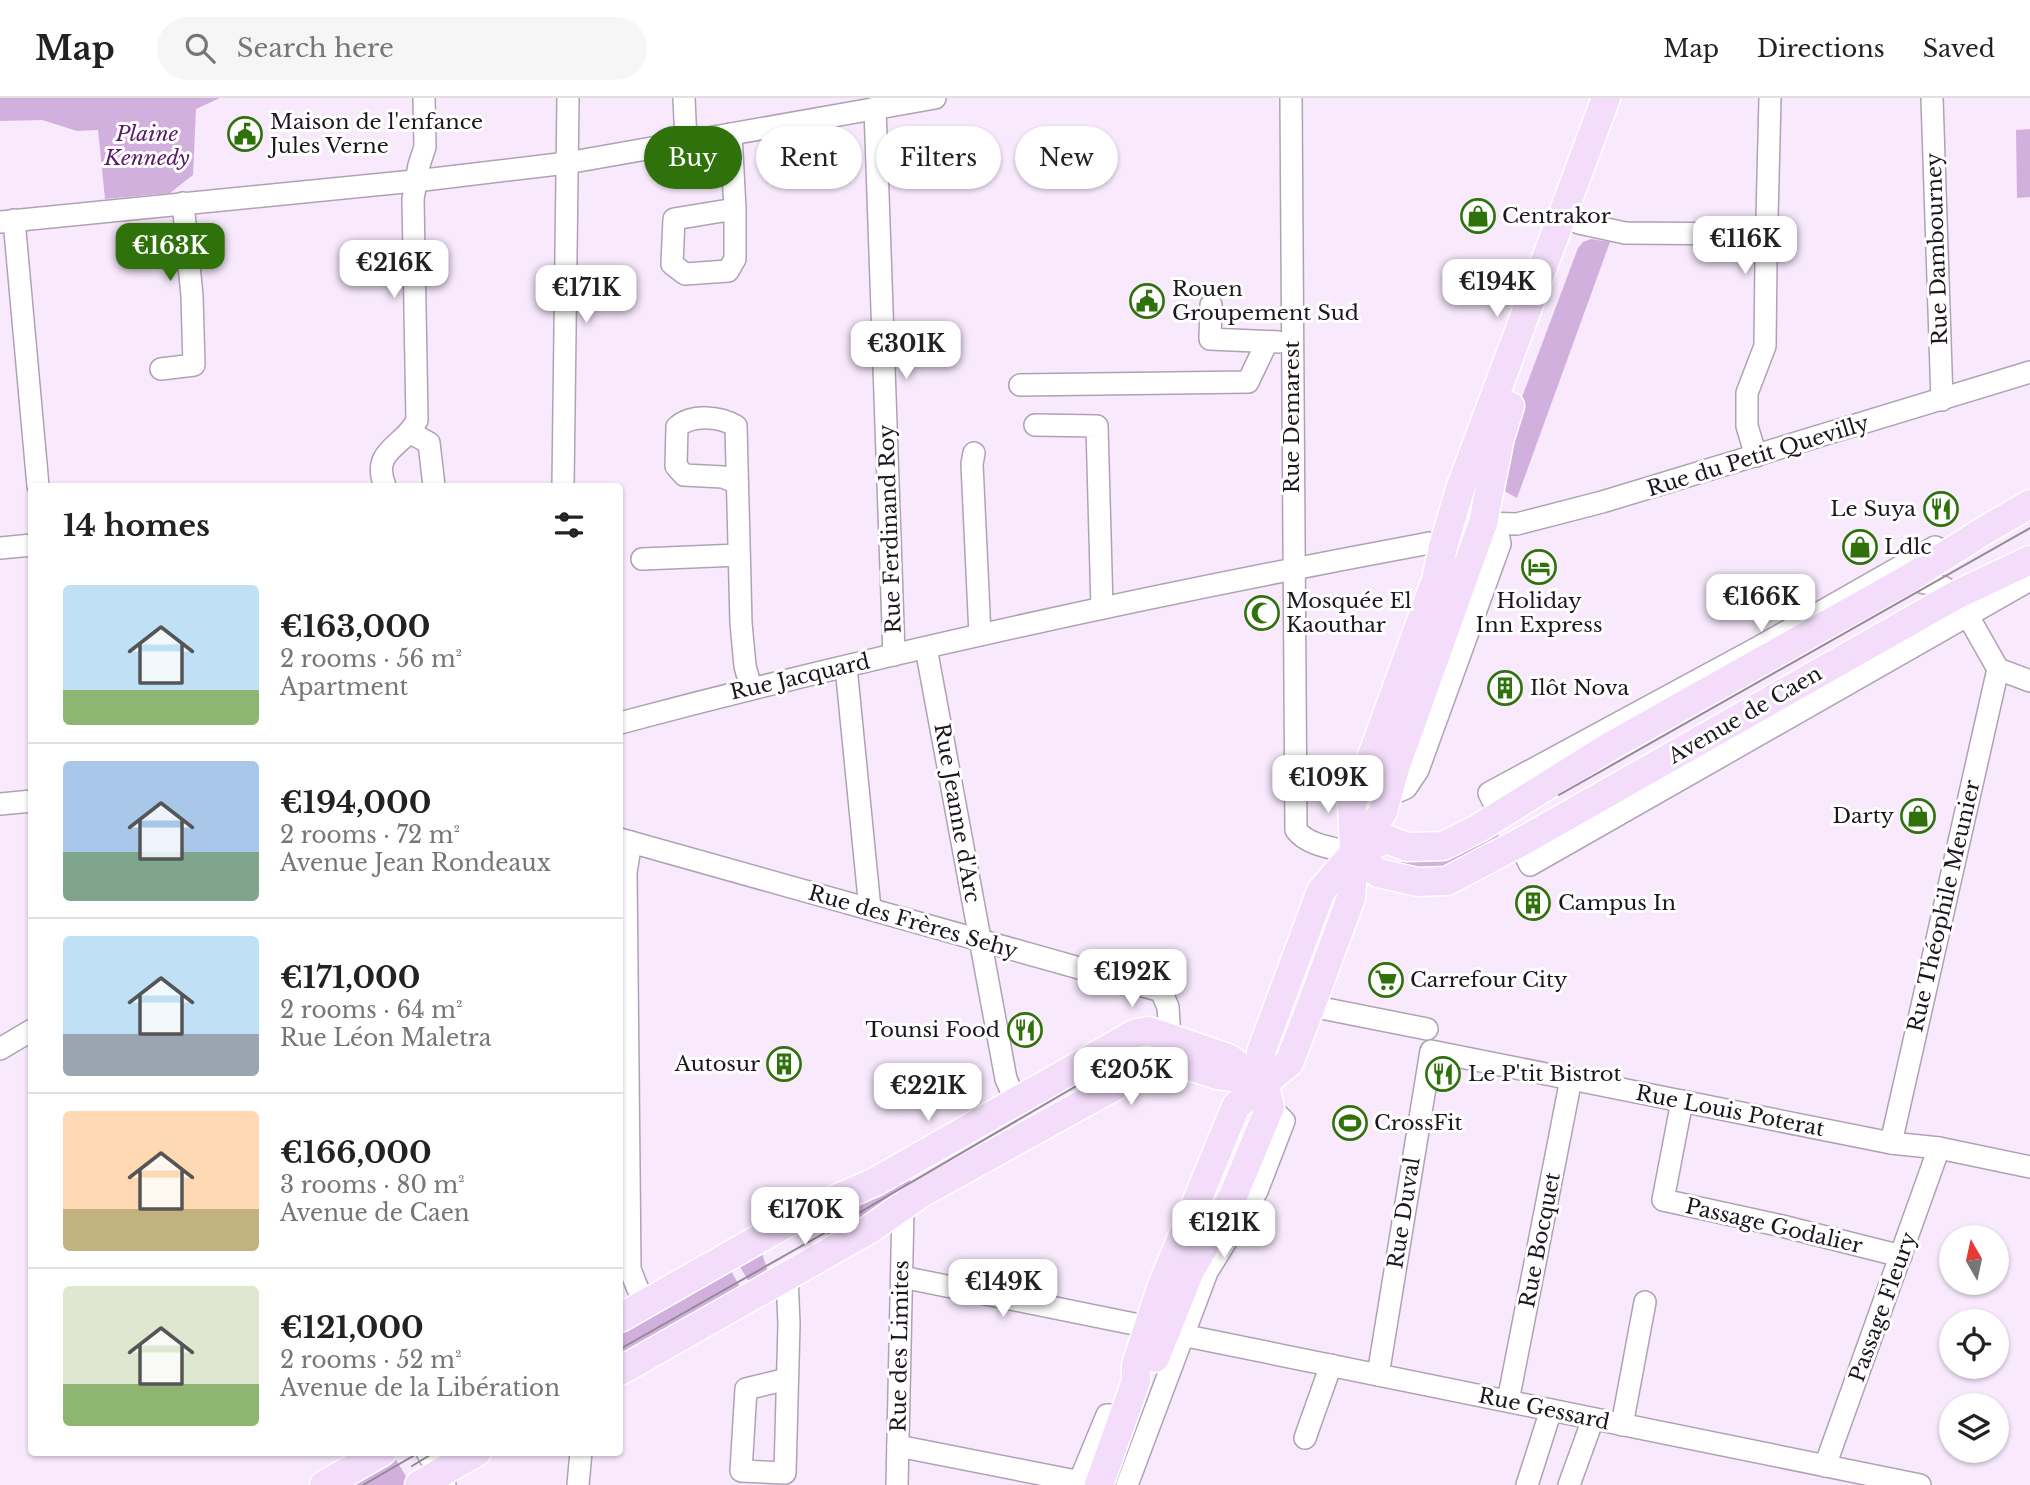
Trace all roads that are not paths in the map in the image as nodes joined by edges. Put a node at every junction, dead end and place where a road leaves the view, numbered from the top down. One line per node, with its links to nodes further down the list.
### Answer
1 (411, 98): 18 (street)
2 (424, 98): 18 (street)
3 (568, 98): 17 (street)
4 (684, 98): 14 (street)
5 (935, 98): 13 (street)
6 (1291, 98): 27 (street, Rue Demarest)
7 (1606, 98): 44 (main road)
8 (1616, 98): 69 (street)
9 (1626, 98): 23 (main road)
10 (1770, 98): 24 (street)
11 (1932, 98): 31 (street, Rue Dambourney)
12 (843, 106): 13 (street); 15 (street)
13 (876, 108): 58 (street, Rue Ferdinand Roy)
14 (685, 126)
15 (742, 131)
16 (644, 149): 17 (street)
17 (567, 163): 18 (street); 39 (street)
18 (418, 172): 20 (street); 33 (street)
19 (734, 189): 21 (street)
20 (183, 203): 22 (street); 28 (street)
21 (735, 209)
22 (7, 221): 36 (street)
23 (1579, 223): 24 (street); 42 (main road)
24 (1761, 234): 35 (street)
25 (1211, 305): 26 (street)
26 (1267, 342): 27 (street); 30 (street)
27 (1292, 342): 50 (street, Rue Demarest)
28 (161, 369)
29 (2030, 372): 31 (street, Rue du Petit Quevilly)
30 (1020, 384)
31 (1942, 400): 35 (street, Rue du Petit Quevilly)
32 (1035, 425): 54 (street)
33 (411, 433): 37 (street); 38 (street)
34 (974, 453): 56 (street)
35 (1756, 456): 42 (street, Rue du Petit Quevilly)
36 (38, 483)
37 (384, 483)
38 (433, 483)
39 (563, 483)
40 (737, 483): 47 (street)
41 (2030, 505): 46 (main road, Avenue de Caen)
42 (1490, 523): 69 (main road)
43 (28, 545): 45 (street)
44 (1443, 547): 50 (street); 69 (main road)
45 (0, 548)
46 (1950, 553): 51 (main road, Avenue de Caen); 55 (street)
47 (739, 555): 48 (street); 62 (street)
48 (642, 559)
49 (2030, 560): 53 (main road, Avenue de Caen)
50 (1293, 568): 54 (street); 69 (street, Rue Demarest)
51 (1908, 579): 53 (street); 55 (main road, Avenue de Caen)
52 (2030, 580): 53 (street)
53 (1962, 605): 60 (street); 68 (main road, Avenue de Caen)
54 (1111, 607): 56 (street, Rue Jacquard)
55 (1838, 610): 66 (main road, Avenue de Caen)
56 (980, 635): 57 (street, Rue Jacquard)
57 (926, 648): 58 (street, Rue Jacquard); 71 (street, Rue Jeanne d'Arc)
58 (894, 655): 59 (street, Rue Jacquard)
59 (846, 667): 62 (street, Rue Jacquard); 70 (street)
60 (1998, 669): 61 (street); 82 (street, Rue Théophile Meunier)
61 (2030, 681)
62 (751, 688): 63 (street, Rue Jacquard)
63 (623, 722)
64 (28, 801): 65 (street)
65 (0, 804)
66 (1502, 804): 68 (main road); 69 (main road, Avenue de Caen)
67 (625, 841): 70 (street, Rue des Frères Sehy); 90 (street)
68 (1528, 847): 69 (main road, Avenue de Caen)
69 (1354, 853): 72 (main road); 79 (main road)
70 (870, 909): 71 (street, Rue des Frères Sehy)
71 (979, 940): 76 (street, Rue des Frères Sehy); 80 (street, Rue Jeanne d'Arc)
72 (1311, 1006): 73 (street); 79 (main road)
73 (1427, 1029)
74 (28, 1032): 75 (street)
75 (0, 1049)
76 (1169, 1049): 79 (main road); 80 (main road); 85 (main road)
77 (1431, 1051): 78 (street, Rue Louis Poterat); 96 (street, Rue Duval)
78 (1571, 1079): 81 (street, Rue Louis Poterat); 98 (street, Rue Bocquet)
79 (1267, 1094): 93 (main road); 93 (street)
80 (1016, 1101): 86 (main road)
81 (1682, 1101): 82 (street, Rue Louis Poterat); 87 (street, Passage Godalier)
82 (1891, 1143): 83 (street, Rue Louis Poterat)
83 (1940, 1148): 84 (street, Rue Louis Poterat); 87 (street, Passage Fleury)
84 (2030, 1167)
85 (904, 1208): 88 (main road); 89 (street, Rue des Limites)
86 (775, 1230): 88 (main road); 90 (main road)
87 (1901, 1256): 107 (street, Passage Fleury)
88 (787, 1276): 95 (main road); 97 (street)
89 (902, 1277): 93 (street, Rue Gessard); 103 (street, Rue des Limites)
90 (646, 1303): 92 (main road)
91 (1645, 1303): 101 (street)
92 (623, 1316)
93 (1166, 1331): 94 (street, Rue Gessard); 110 (main road); 114 (street)
94 (1331, 1365): 96 (street, Rue Gessard); 102 (street)
95 (623, 1369)
96 (1378, 1375): 98 (street, Rue Gessard)
97 (788, 1379): 109 (street); 109 (street)
98 (1508, 1401): 99 (street, Rue Gessard)
99 (1551, 1410): 100 (street, Rue Gessard); 115 (street)
100 (1593, 1419): 101 (street, Rue Gessard); 116 (street)
101 (1622, 1425): 107 (street, Rue Gessard)
102 (1305, 1438)
103 (898, 1446): 110 (street); 113 (street, Rue des Limites)
104 (375, 1456): 111 (main road)
105 (469, 1456): 108 (main road)
106 (581, 1456): 112 (street)
107 (1825, 1466): 117 (street, Rue Gessard)
108 (433, 1474)
109 (741, 1478)
110 (1082, 1483)
111 (324, 1485)
112 (578, 1485)
113 (897, 1485)
114 (1127, 1485)
115 (1527, 1485)
116 (1569, 1485)
117 (1920, 1485)

